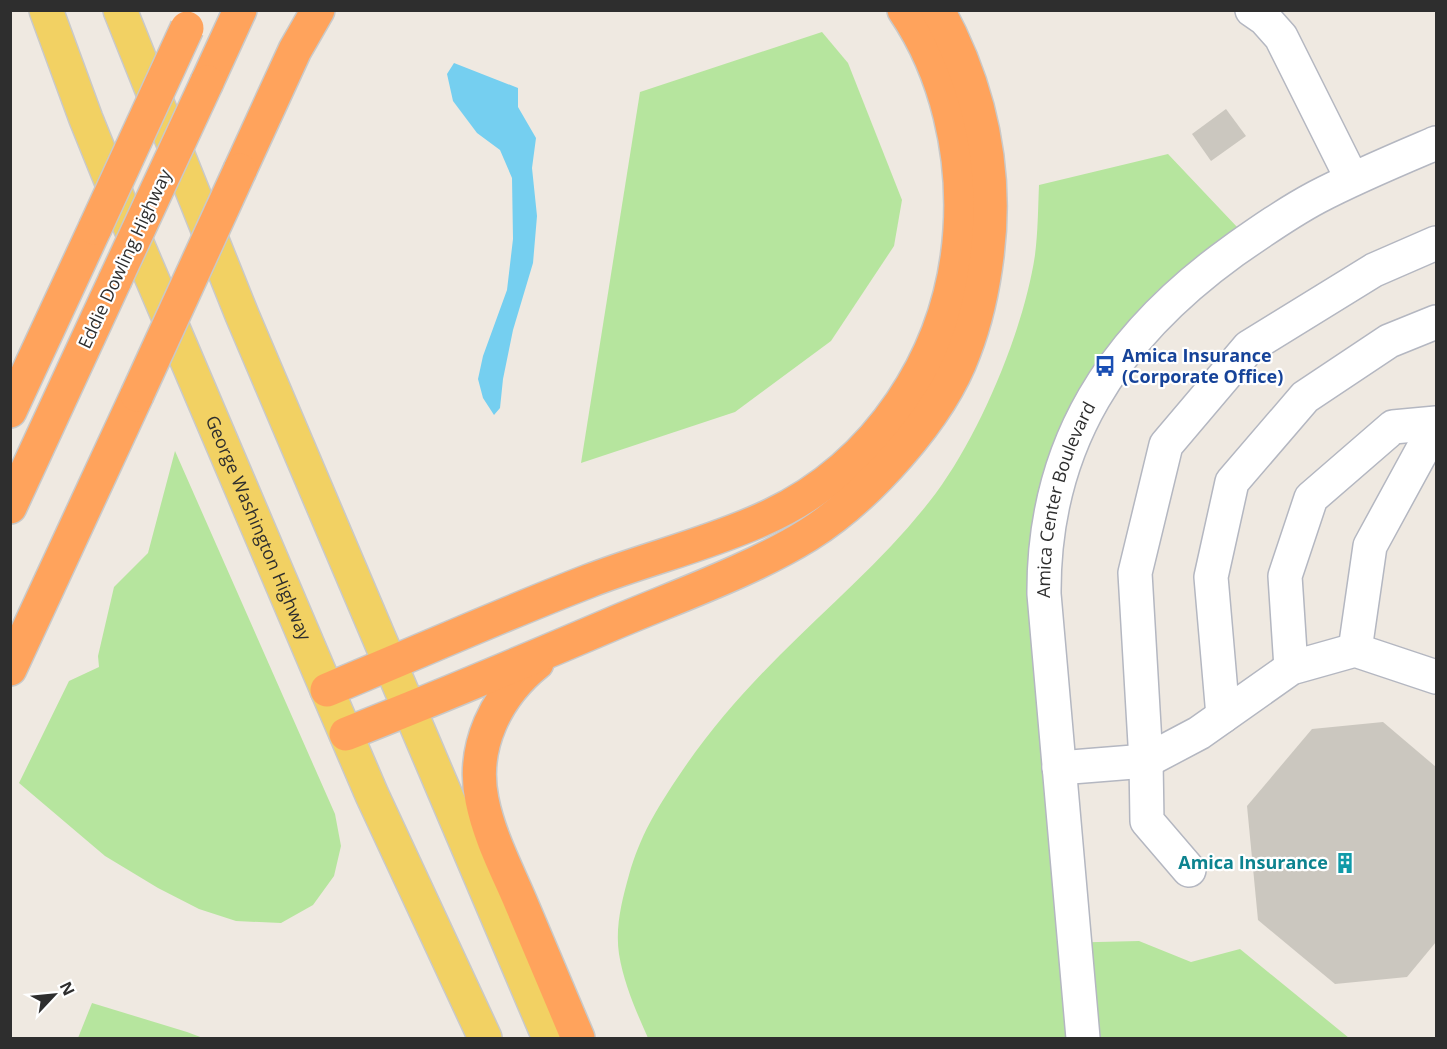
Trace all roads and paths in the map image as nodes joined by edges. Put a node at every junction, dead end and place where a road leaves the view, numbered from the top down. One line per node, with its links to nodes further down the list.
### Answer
1 (46, 10): 22 (main road, George Washington Highway)
2 (120, 10): 18 (main road)
3 (240, 10): 15 (highway, Eddie Dowling Highway, bridge)
4 (318, 10): 20 (highway, bridge)
5 (904, 10): 18 (highway)
6 (939, 10): 16 (highway)
7 (1252, 10): 10 (street)
8 (191, 19): 13 (highway, bridge)
9 (1437, 143): 10 (street, Amica Center Boulevard)
10 (1352, 179): 27 (street, Amica Center Boulevard)
11 (1437, 243): 26 (street)
12 (1437, 322): 24 (street)
13 (10, 411)
14 (1437, 424): 17 (street); 19 (street)
15 (10, 507)
16 (566, 644): 23 (highway); 31 (highway)
17 (1355, 651): 19 (street); 21 (street)
18 (390, 664): 22 (highway); 23 (main road)
19 (1291, 668): 24 (street)
20 (10, 669)
21 (1437, 677)
22 (327, 690): 25 (main road, George Washington Highway)
23 (409, 710): 25 (highway); 30 (main road)
24 (1223, 716): 26 (street)
25 (346, 734): 29 (main road, George Washington Highway)
26 (1146, 761): 27 (street); 28 (street)
27 (1059, 768): 32 (street, Amica Center Boulevard)
28 (1189, 870)
29 (485, 1038)
30 (549, 1038)
31 (578, 1038)
32 (1083, 1038)

